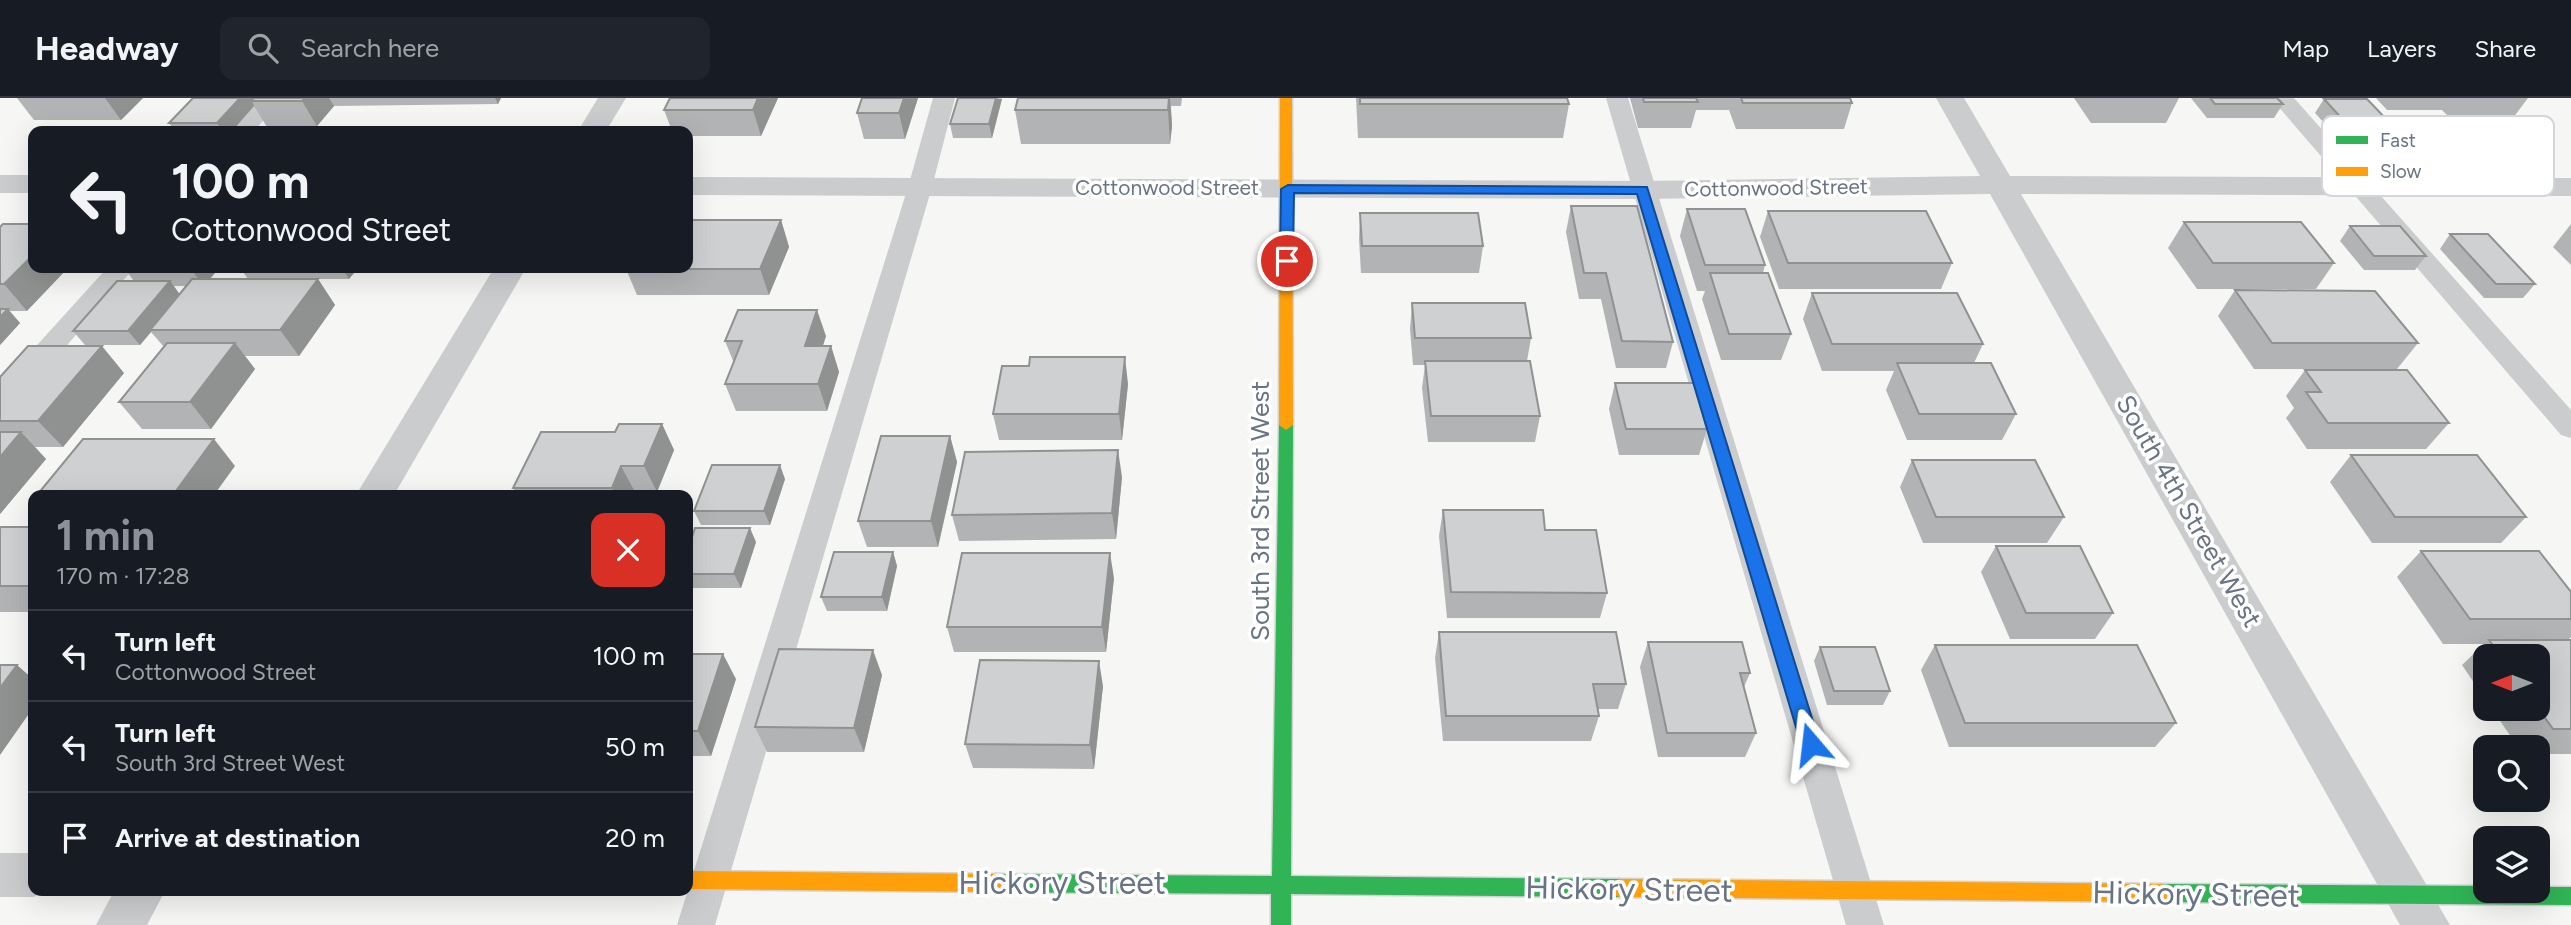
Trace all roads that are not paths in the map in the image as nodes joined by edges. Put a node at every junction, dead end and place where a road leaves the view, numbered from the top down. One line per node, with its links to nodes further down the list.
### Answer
1 (272, 98): 8 (lane)
2 (612, 98): 9 (street)
3 (944, 98): 15 (lane)
4 (1286, 98): 17 (street, South 3rd Street West)
5 (1617, 98): 18 (lane)
6 (1950, 98): 13 (street, South 4th Street West)
7 (2282, 98): 10 (lane)
8 (247, 126)
9 (595, 126)
10 (2322, 144)
11 (0, 184): 12 (street)
12 (28, 184)
13 (2001, 185): 16 (street, Cottonwood Street); 18 (street, Cottonwood Street); 32 (street, South 4th Street West)
14 (693, 186): 15 (street, Cottonwood Street)
15 (920, 187): 17 (street, Cottonwood Street); 27 (lane)
16 (2322, 188)
17 (1288, 189): 18 (street, Cottonwood Street); 28 (street, South 3rd Street West)
18 (1643, 190): 29 (lane)
19 (2367, 196): 23 (lane)
20 (117, 273): 22 (lane)
21 (507, 273): 24 (street)
22 (0, 404)
23 (2571, 428)
24 (378, 490)
25 (0, 875): 26 (street)
26 (28, 875)
27 (699, 881): 28 (street, Hickory Street); 34 (lane)
28 (1281, 886): 29 (street, Hickory Street); 35 (street, South 3rd Street West)
29 (1855, 891): 32 (street, Hickory Street); 36 (lane)
30 (138, 896): 33 (street)
31 (2571, 896): 32 (street, Hickory Street)
32 (2417, 910)
33 (120, 925)
34 (696, 925)
35 (1281, 925)
36 (1865, 925)

